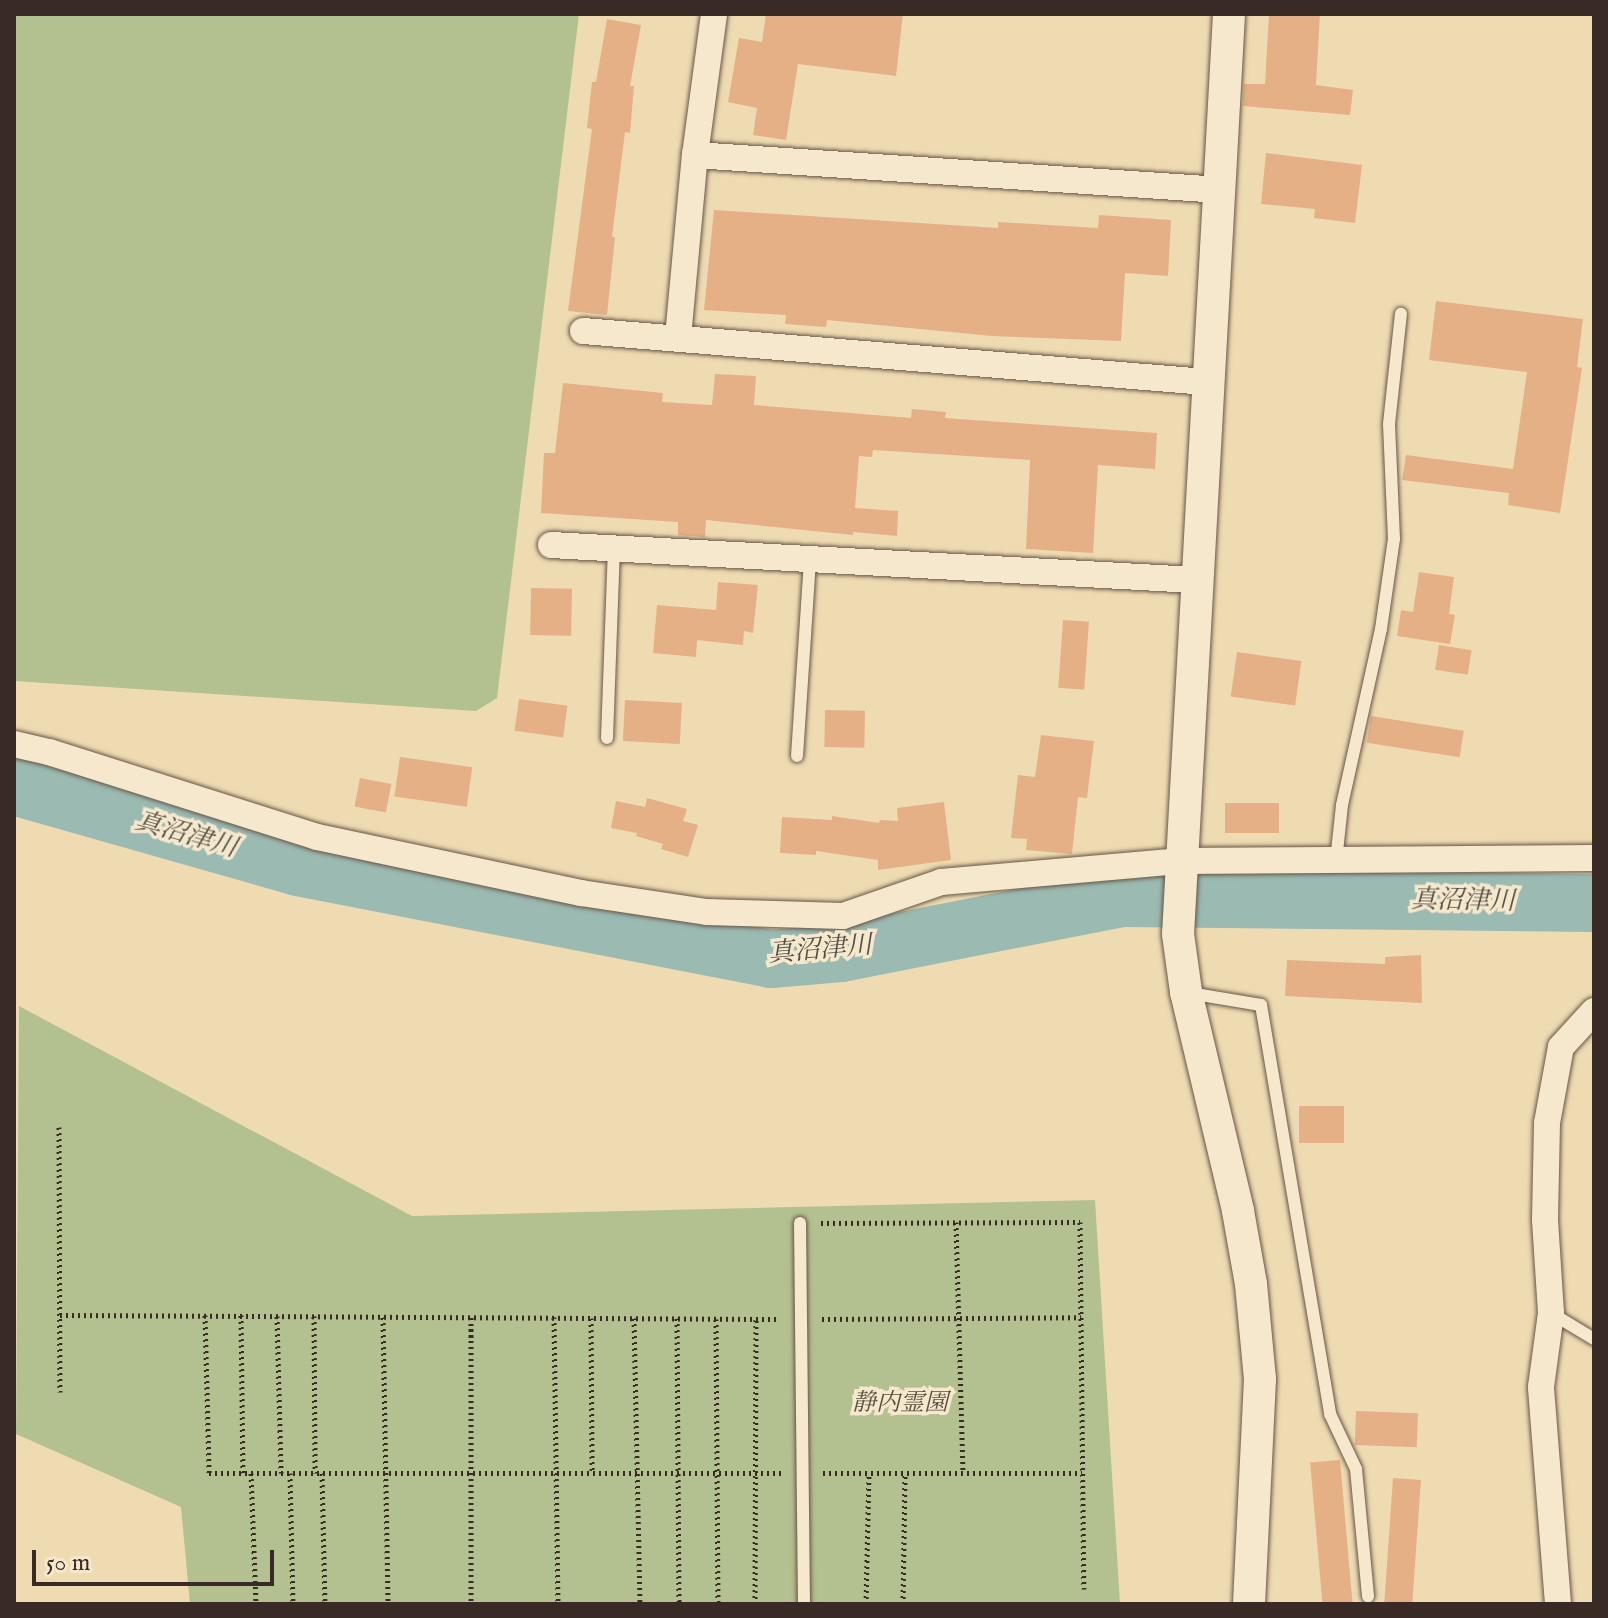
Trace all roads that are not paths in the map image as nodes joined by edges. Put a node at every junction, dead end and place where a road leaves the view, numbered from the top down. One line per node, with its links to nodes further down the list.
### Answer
1 (714, 14): 3 (street)
2 (1229, 14): 4 (street)
3 (695, 155): 4 (street); 7 (street)
4 (1220, 190): 8 (street)
5 (1401, 314): 17 (lane)
6 (583, 331): 7 (street)
7 (678, 337): 8 (street)
8 (1206, 382): 12 (street)
9 (551, 545): 10 (street)
10 (614, 548): 11 (street); 13 (lane)
11 (810, 559): 12 (street); 15 (lane)
12 (1196, 580): 18 (street)
13 (607, 738)
14 (14, 744): 18 (street)
15 (797, 756)
16 (1594, 858): 17 (street)
17 (1336, 862): 18 (street)
18 (1178, 870): 19 (street)
19 (1186, 992): 24 (lane); 26 (street)
20 (1594, 1011): 22 (street)
21 (800, 1223): 25 (lane)
22 (1551, 1313): 23 (lane); 27 (street)
23 (1594, 1339)
24 (1368, 1596)
25 (804, 1604)
26 (1249, 1604)
27 (1558, 1604)

